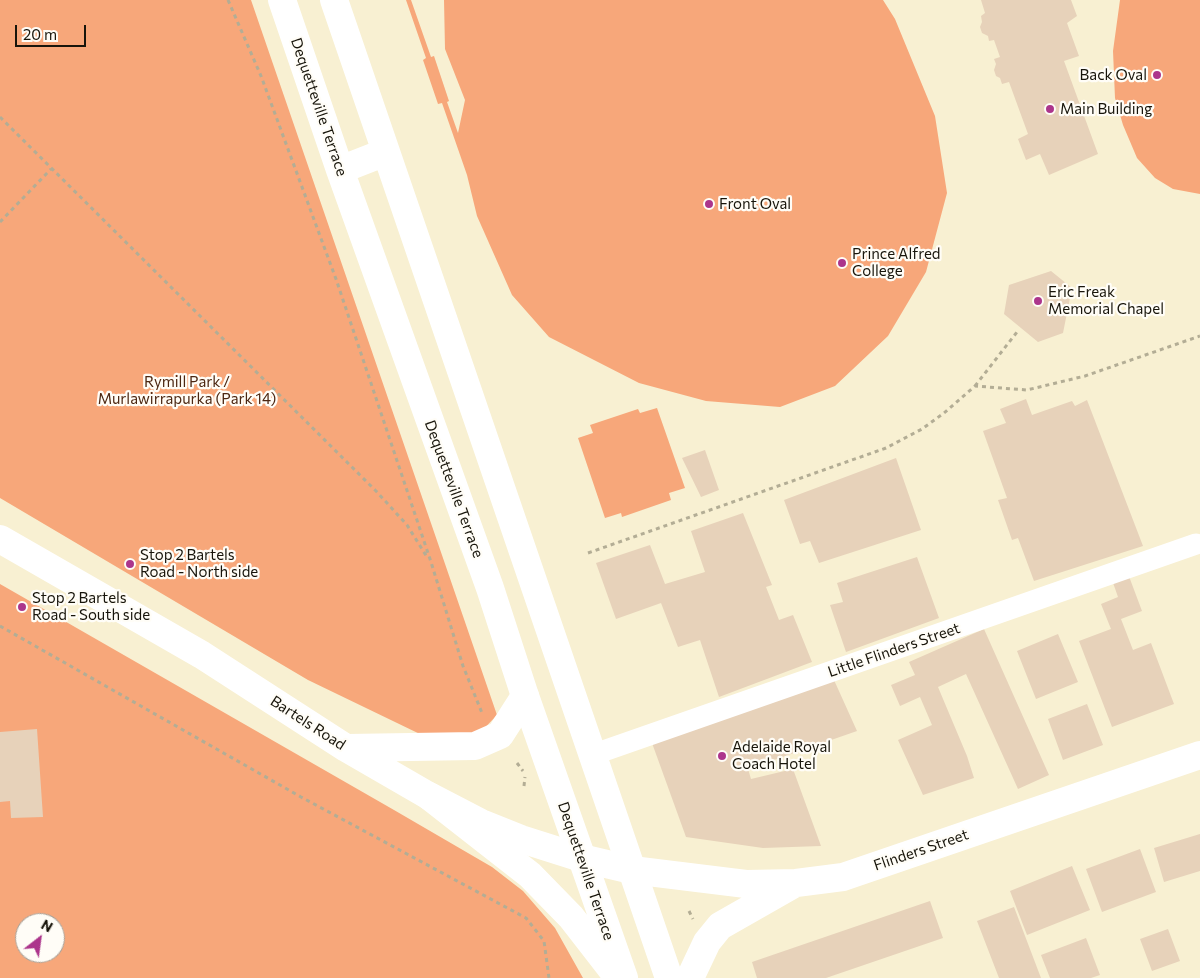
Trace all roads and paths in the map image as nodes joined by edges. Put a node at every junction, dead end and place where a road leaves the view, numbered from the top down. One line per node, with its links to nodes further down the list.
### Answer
1 (228, 0): 15 (path)
2 (282, 0): 7 (main road, Dequetteville Terrace)
3 (334, 0): 5 (main road)
4 (0, 117): 6 (path)
5 (386, 152): 7 (main road); 20 (main road)
6 (51, 169): 8 (path); 15 (path)
7 (340, 170): 17 (main road, Dequetteville Terrace)
8 (0, 222)
9 (1018, 332): 11 (path)
10 (1200, 336): 11 (path)
11 (975, 386): 14 (path)
12 (0, 539): 19 (main road, Bartels Road)
13 (1196, 544): 20 (street, Little Flinders Street)
14 (588, 553)
15 (430, 562): 18 (path)
16 (0, 626): 28 (path)
17 (525, 696): 19 (main road); 25 (main road, Dequetteville Terrace)
18 (483, 715)
19 (346, 748): 24 (main road, Bartels Road)
20 (592, 755): 26 (main road)
21 (1200, 755): 27 (main road, Flinders Street)
22 (517, 764): 23 (path)
23 (524, 786)
24 (429, 796): 25 (main road, Bartels Road); 29 (main road)
25 (582, 858): 26 (main road, Bartels Road); 30 (main road, Dequetteville Terrace)
26 (632, 870): 27 (main road, Flinders Street); 31 (main road)
27 (796, 883): 32 (main road)
28 (549, 978)
29 (618, 978)
30 (624, 978)
31 (669, 978)
32 (690, 978)

